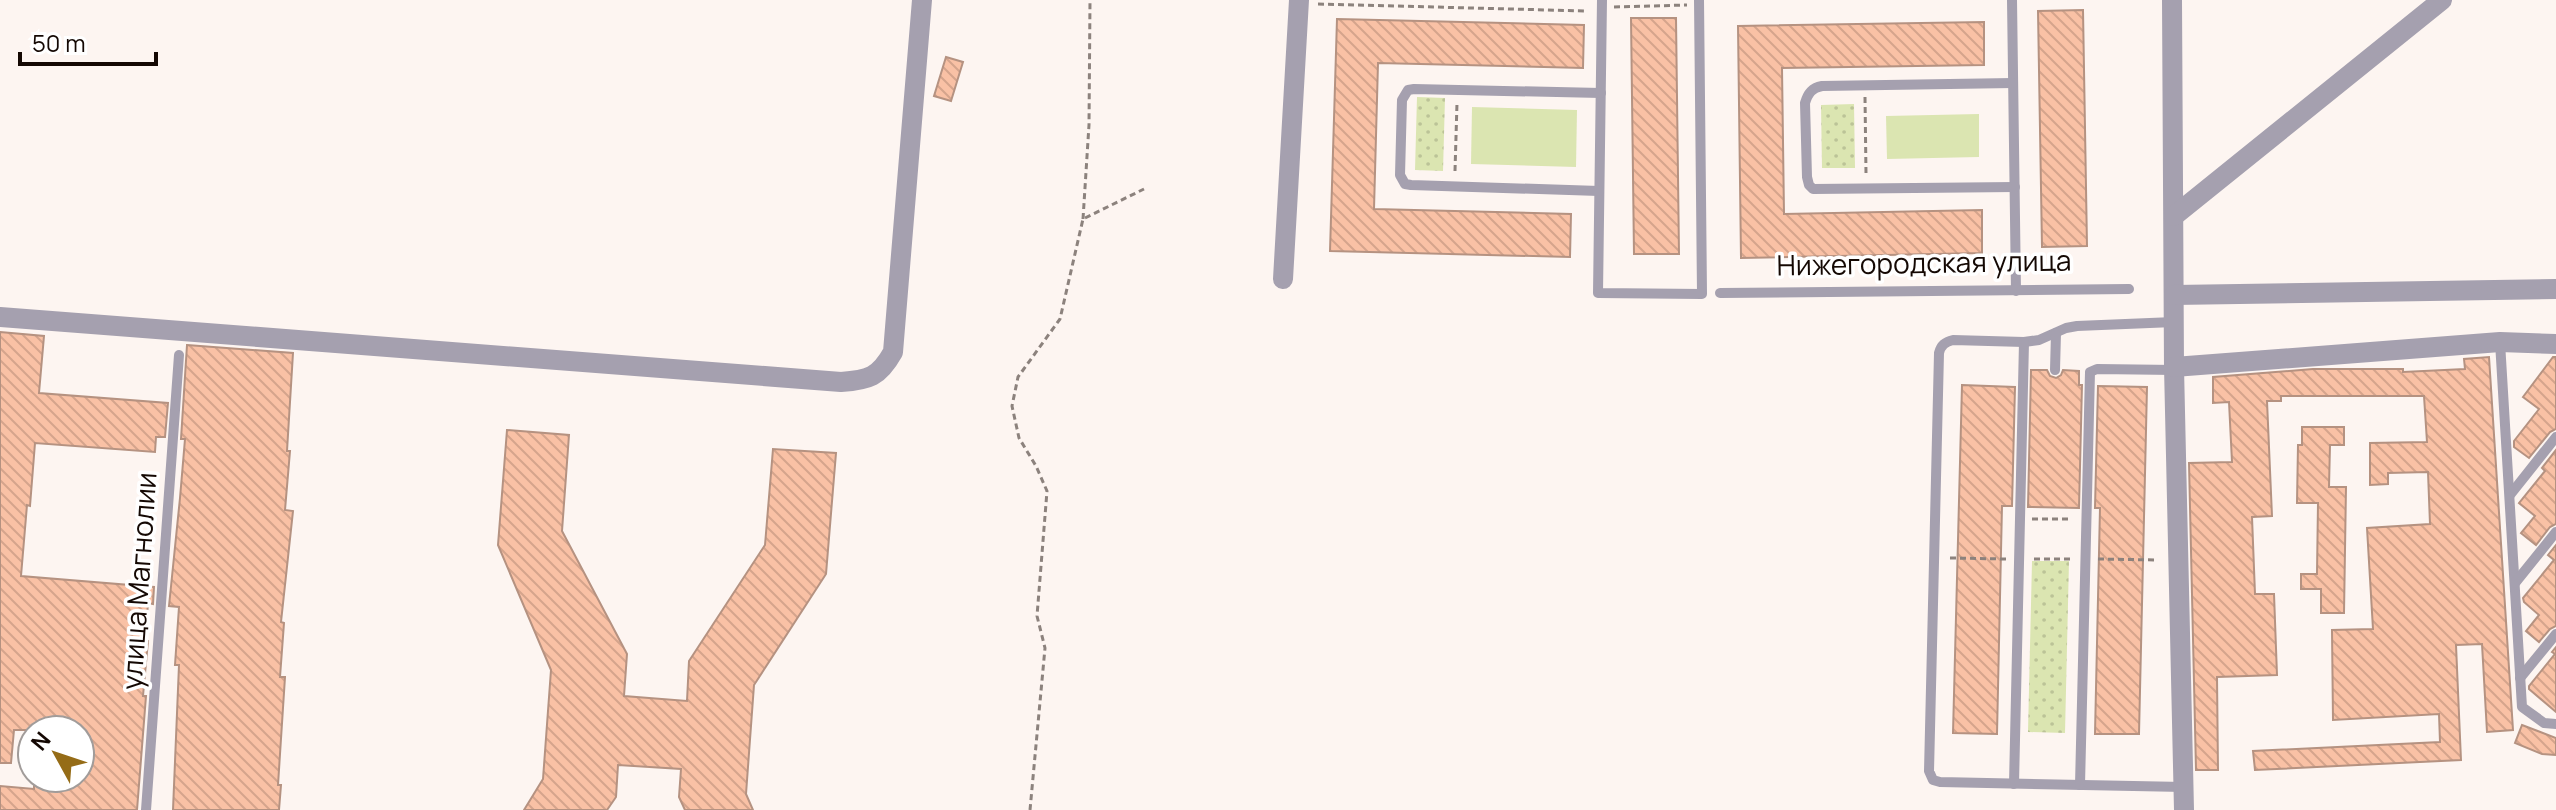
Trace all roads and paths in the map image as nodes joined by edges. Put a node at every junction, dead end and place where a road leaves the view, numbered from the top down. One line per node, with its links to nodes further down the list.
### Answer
1 (922, 0): 26 (street)
2 (1090, 0): 19 (path)
3 (2012, 0): 9 (lane)
4 (2172, 0): 18 (street)
5 (2442, 0): 18 (street)
6 (1299, 2): 8 (path); 20 (street)
7 (1699, 3): 8 (path); 17 (lane)
8 (1602, 6): 12 (lane)
9 (2013, 83): 10 (lane); 14 (lane)
10 (1864, 85): 16 (path); 16 (lane)
11 (1457, 89): 12 (lane); 13 (path); 13 (lane)
12 (1601, 93): 17 (lane)
13 (1454, 187): 17 (lane)
14 (2015, 187): 16 (lane); 23 (lane)
15 (1144, 189): 19 (path)
16 (1866, 190)
17 (1599, 191)
18 (2174, 216): 25 (street)
19 (1083, 219): 52 (path)
20 (1283, 279)
21 (2129, 289): 23 (lane, Нижегородская улица)
22 (2556, 289): 25 (street)
23 (2016, 291): 24 (lane, Нижегородская улица)
24 (1720, 293)
25 (2174, 295): 27 (street)
26 (0, 317)
27 (2174, 322): 28 (lane); 33 (street)
28 (2056, 333): 29 (lane); 34 (lane)
29 (2024, 342): 37 (lane); 40 (lane)
30 (2500, 342): 31 (street); 33 (street); 36 (lane)
31 (2556, 344)
32 (179, 355): 51 (lane, улица Магнолии)
33 (2174, 369): 38 (lane); 43 (street)
34 (2055, 370)
35 (2556, 437): 36 (lane)
36 (2510, 495): 44 (lane)
37 (2020, 518): 38 (path); 41 (lane)
38 (2086, 520): 42 (lane)
39 (2556, 532): 44 (lane)
40 (1934, 557): 41 (path); 48 (lane)
41 (2019, 559): 42 (path); 48 (lane)
42 (2085, 559): 43 (path); 49 (lane)
43 (2179, 561): 50 (street)
44 (2515, 583): 46 (lane)
45 (2556, 634): 46 (lane)
46 (2520, 678): 47 (lane)
47 (2556, 724)
48 (2014, 784): 49 (lane)
49 (2080, 785): 50 (lane)
50 (2184, 787): 53 (street)
51 (146, 810)
52 (1030, 810)
53 (2184, 810)

